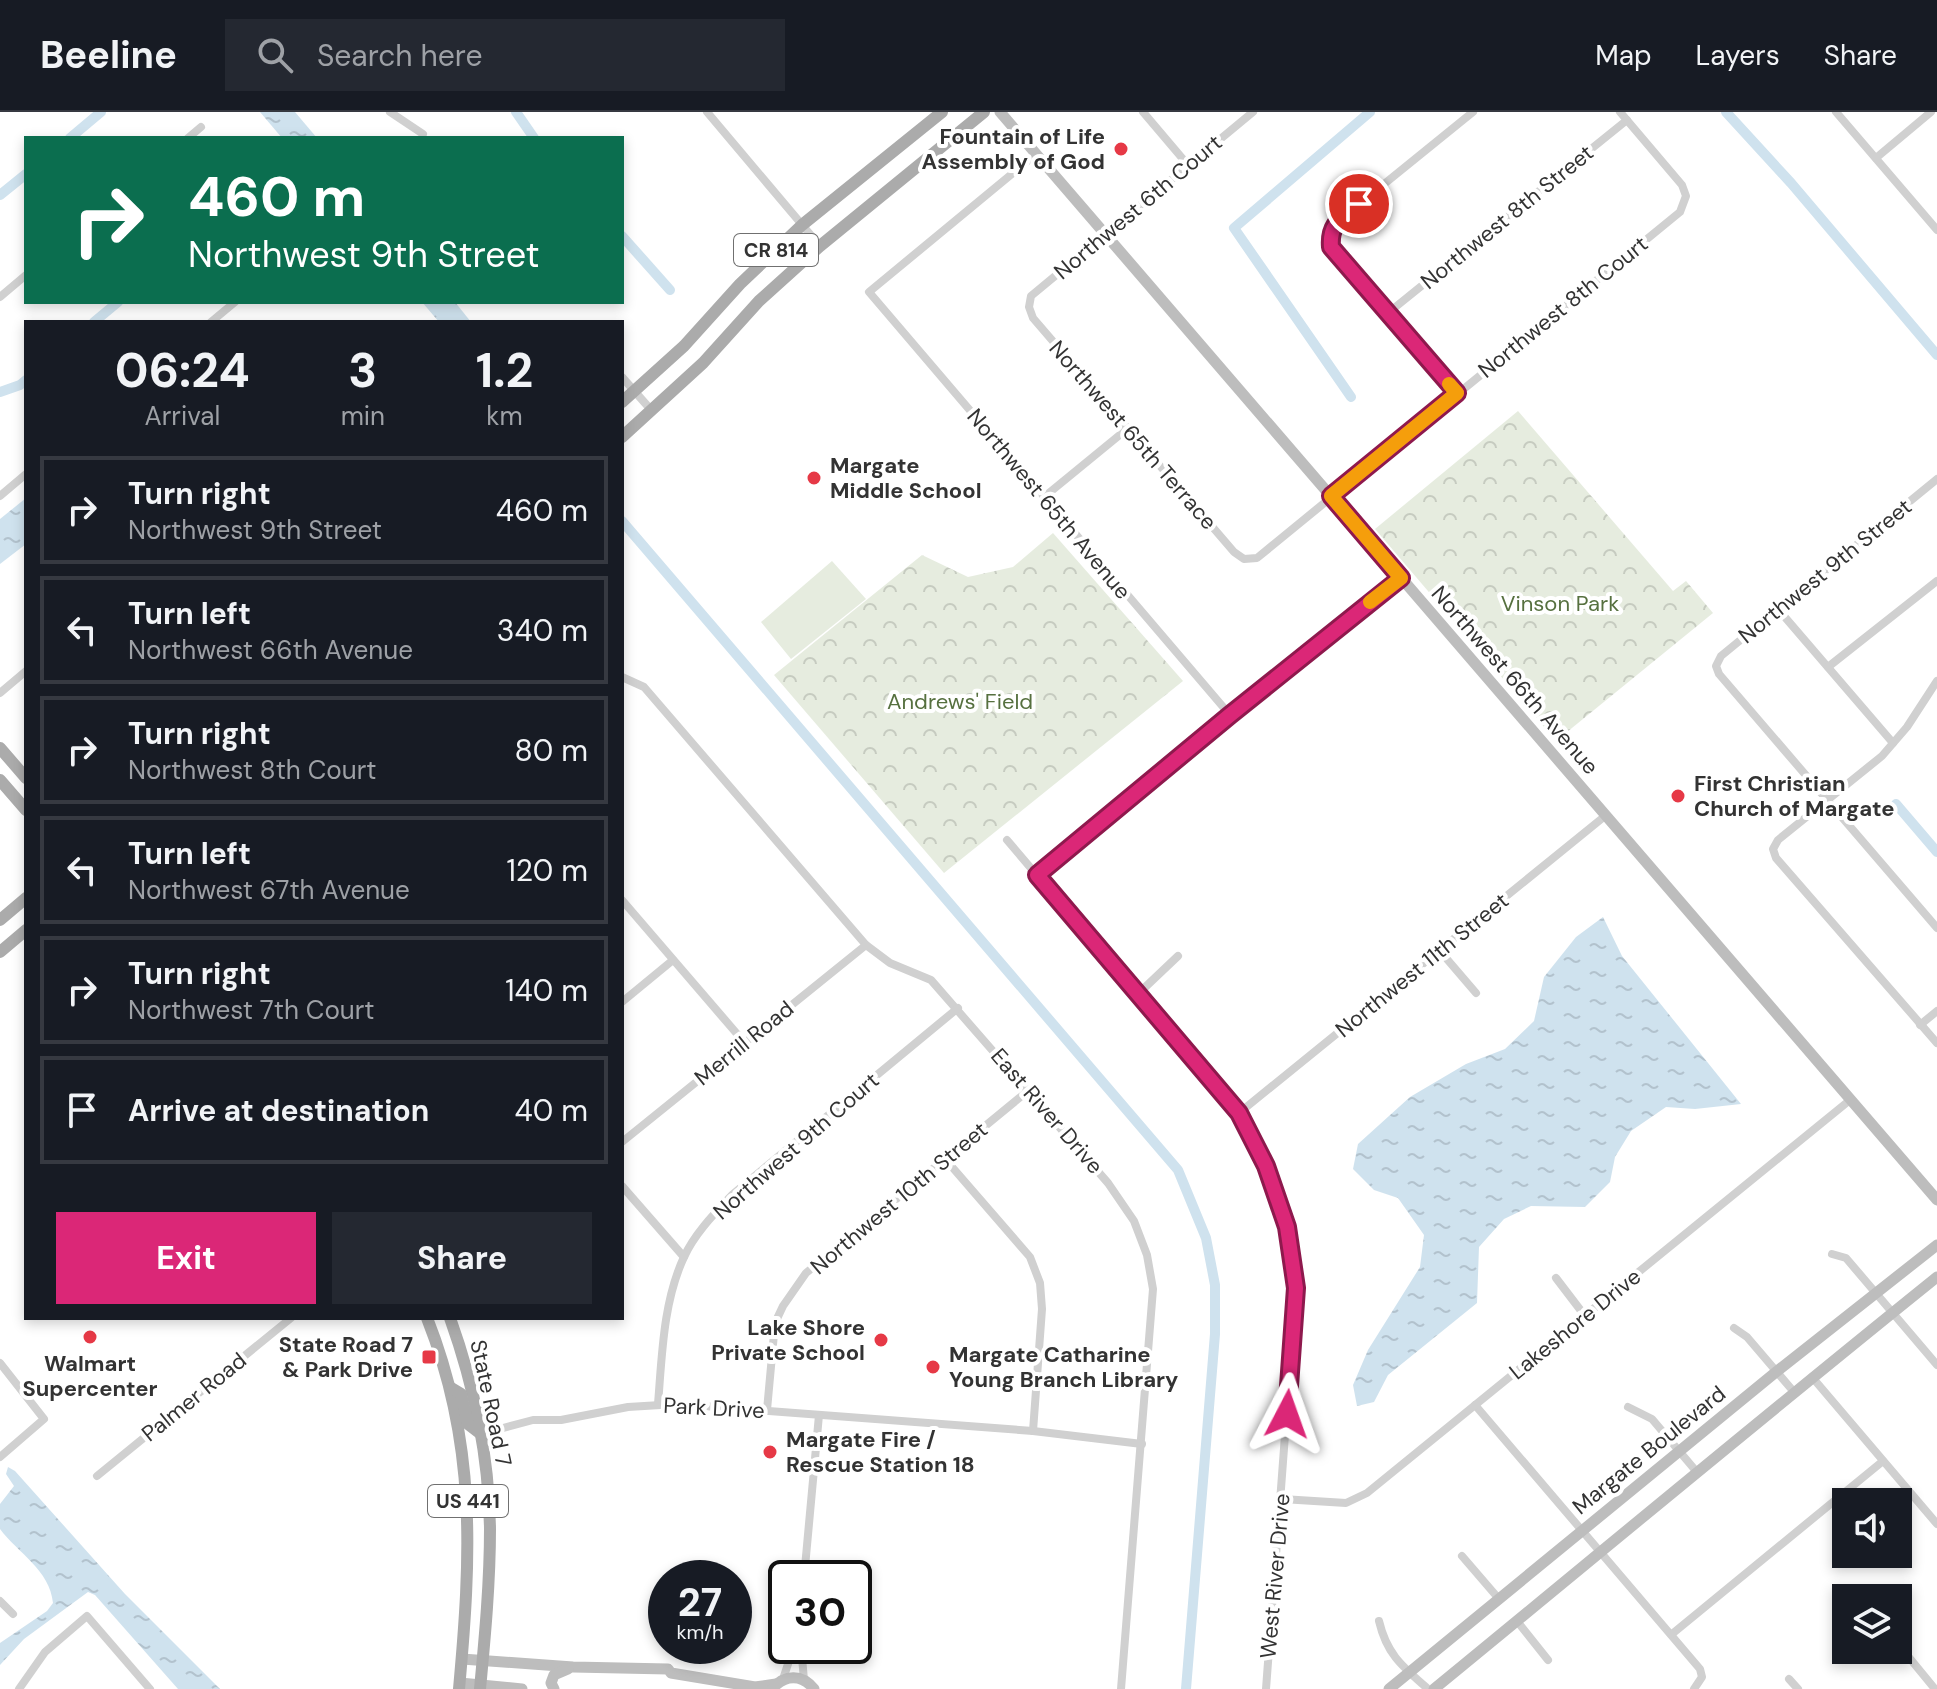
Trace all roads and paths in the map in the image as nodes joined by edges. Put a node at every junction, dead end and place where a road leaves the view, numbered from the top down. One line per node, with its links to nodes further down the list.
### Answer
1 (390, 112): 14 (street)
2 (707, 112): 19 (street)
3 (942, 112): 19 (main road, CR 814)
4 (984, 112): 22 (main road, CR 814)
5 (1000, 112): 16 (street, Northwest 66th Avenue)
6 (1143, 112): 18 (street)
7 (1253, 112): 18 (street, Northwest 6th Court)
8 (1473, 112): 27 (street)
9 (1620, 112): 12 (street)
10 (1836, 112): 17 (street)
11 (1931, 112): 17 (street)
12 (1627, 120): 27 (street, Northwest 8th Street); 31 (street, Northwest 8th Court)
13 (201, 127): 15 (street)
14 (423, 134)
15 (190, 136)
16 (1036, 154): 21 (street, Northwest 66th Avenue); 40 (street, Northwest 65th Avenue)
17 (1876, 158): 20 (street)
18 (1188, 165): 21 (street, Northwest 6th Court)
19 (802, 225): 22 (street); 30 (main road, CR 814)
20 (1937, 230)
21 (1105, 234): 26 (street, Northwest 6th Court); 39 (street, Northwest 66th Avenue)
22 (820, 246): 33 (main road, CR 814)
23 (24, 277): 24 (street)
24 (0, 297)
25 (233, 304): 28 (street)
26 (1029, 307): 34 (street, Northwest 65th Terrace)
27 (1388, 313): 31 (street)
28 (213, 320)
29 (624, 379): 30 (street)
30 (635, 391): 32 (main road, CR 814); 33 (street)
31 (1457, 393): 39 (street, Northwest 8th Court)
32 (624, 400)
33 (652, 411): 35 (main road, CR 814)
34 (1127, 429): 40 (street); 41 (street, Northwest 65th Terrace)
35 (624, 435)
36 (24, 476): 38 (street)
37 (1937, 479): 44 (street, Northwest 9th Street)
38 (0, 496)
39 (1331, 496): 41 (street, Northwest 8th Court); 42 (street, Northwest 66th Avenue)
40 (1044, 497): 50 (street, Northwest 65th Avenue)
41 (1244, 559)
42 (1401, 578): 50 (street); 57 (street, Northwest 66th Avenue)
43 (1937, 581): 45 (street)
44 (1778, 609): 45 (street); 55 (street, Northwest 9th Street)
45 (1828, 667): 51 (street)
46 (24, 673): 49 (street)
47 (624, 677): 65 (street, East River Drive)
48 (1937, 682): 51 (street)
49 (0, 693)
50 (1230, 715): 59 (street)
51 (1893, 743): 55 (street)
52 (0, 748): 53 (main road)
53 (24, 776)
54 (0, 780): 56 (main road)
55 (1829, 801): 63 (street); 75 (street)
56 (24, 808)
57 (1605, 816): 66 (street, Northwest 11th Street); 79 (street, Northwest 66th Avenue)
58 (1007, 840): 59 (street, West River Drive)
59 (1037, 875): 70 (street, West River Drive)
60 (24, 900): 62 (main road)
61 (624, 902): 69 (street)
62 (0, 920)
63 (1937, 928)
64 (24, 932): 67 (main road)
65 (866, 945): 73 (street, East River Drive); 76 (street, Merrill Road)
66 (1440, 951): 71 (street); 80 (street, Northwest 11th Street)
67 (0, 952)
68 (1178, 956): 70 (street)
69 (673, 960): 72 (street); 76 (street)
70 (1139, 993): 80 (street, West River Drive)
71 (1476, 993)
72 (624, 1000)
73 (958, 1008): 78 (street, East River Drive); 87 (street, Northwest 9th Court)
74 (1937, 1011): 75 (street)
75 (1920, 1025): 77 (street)
76 (744, 1042): 81 (street, Merrill Road)
77 (1937, 1043)
78 (1029, 1090): 82 (street, Northwest 10th Street); 110 (street, East River Drive)
79 (1850, 1100): 84 (street, Northwest 66th Avenue); 92 (street, Lakeshore Drive)
80 (1239, 1113): 116 (street, West River Drive)
81 (624, 1140)
82 (946, 1160): 106 (street, Northwest 10th Street); 108 (street)
83 (624, 1188): 87 (street)
84 (1937, 1200)
85 (1937, 1245): 90 (street, Margate Boulevard)
86 (1832, 1254): 90 (street)
87 (684, 1257): 103 (street, Northwest 9th Court)
88 (1937, 1277): 91 (street, Margate Boulevard)
89 (1556, 1278): 92 (street)
90 (1876, 1294): 91 (street); 99 (street, Margate Boulevard)
91 (1892, 1313): 98 (street); 100 (street, Margate Boulevard)
92 (1585, 1316): 104 (street, Lakeshore Drive)
93 (289, 1320): 115 (street, Palmer Road)
94 (428, 1320): 101 (main road, State Road 7 / US 441)
95 (451, 1320): 109 (main road, State Road 7 / US 441)
96 (1734, 1328): 99 (street)
97 (0, 1363): 112 (street)
98 (1937, 1365)
99 (1776, 1372): 102 (street); 111 (street, Margate Boulevard)
100 (1812, 1377): 102 (street, Margate Boulevard); 113 (street)
101 (451, 1388): 109 (main road); 128 (main road, State Road 7 / US 441)
102 (1794, 1392): 114 (street, Margate Boulevard)
103 (658, 1404): 106 (street, Park Drive); 109 (street, Park Drive)
104 (1475, 1405): 116 (street, Lakeshore Drive); 118 (street)
105 (1628, 1407): 111 (street)
106 (767, 1410): 107 (street, Park Drive)
107 (819, 1415): 108 (street, Park Drive); 121 (street)
108 (1033, 1431): 110 (street, Park Drive)
109 (481, 1434): 130 (main road, State Road 7 / US 441)
110 (1142, 1444): 145 (street, East River Drive)
111 (1678, 1451): 114 (street); 118 (street, Margate Boulevard)
112 (0, 1457)
113 (1883, 1461): 117 (street); 127 (street)
114 (1696, 1471): 119 (street, Margate Boulevard)
115 (97, 1476)
116 (1282, 1499): 146 (street, West River Drive)
117 (1937, 1524)
118 (1583, 1530): 119 (street); 122 (street, Margate Boulevard)
119 (1602, 1552): 126 (street, Margate Boulevard); 127 (street)
120 (1462, 1556): 122 (street)
121 (806, 1560)
122 (1499, 1599): 135 (street, Margate Boulevard)
123 (0, 1601): 124 (street)
124 (13, 1614)
125 (1379, 1621): 135 (street)
126 (1517, 1621): 129 (street); 148 (street, Margate Boulevard)
127 (1672, 1634): 149 (street)
128 (462, 1659): 130 (street); 138 (main road, State Road 7 / US 441)
129 (1548, 1660)
130 (482, 1661): 134 (street); 140 (main road, State Road 7 / US 441)
131 (1912, 1661): 151 (street)
132 (786, 1664): 137 (street)
133 (806, 1664): 139 (street)
134 (573, 1667): 137 (street); 144 (street)
135 (1409, 1673): 147 (street, Margate Boulevard); 148 (street)
136 (1789, 1679): 150 (street)
137 (777, 1684): 139 (street)
138 (460, 1686): 140 (street)
139 (813, 1686)
140 (480, 1687): 143 (street)
141 (19, 1689): 142 (street)
142 (150, 1689)
143 (522, 1689)
144 (554, 1689)
145 (1121, 1689)
146 (1266, 1689)
147 (1389, 1689)
148 (1431, 1689)
149 (1694, 1689)
150 (1798, 1689)
151 (1935, 1689)

